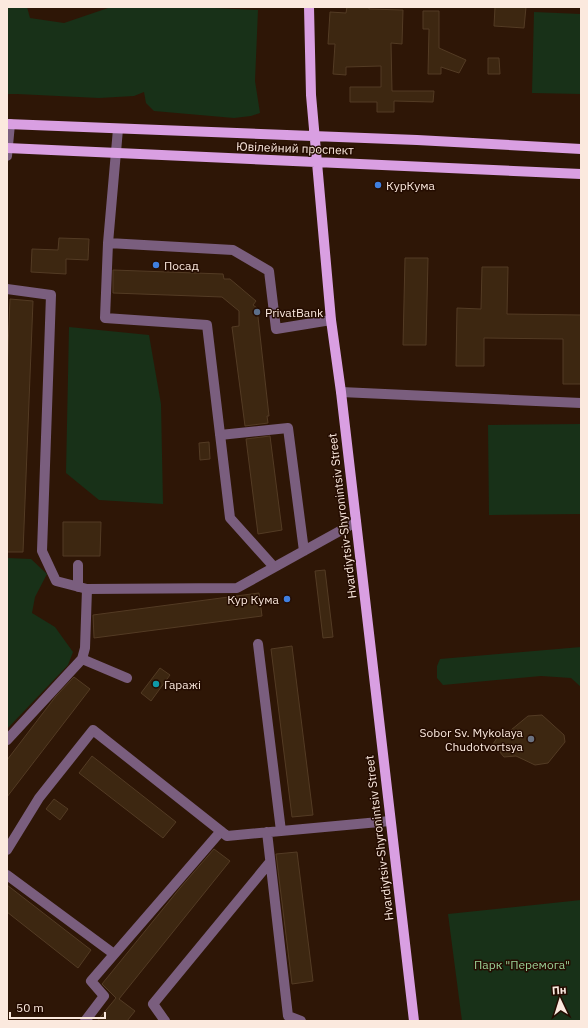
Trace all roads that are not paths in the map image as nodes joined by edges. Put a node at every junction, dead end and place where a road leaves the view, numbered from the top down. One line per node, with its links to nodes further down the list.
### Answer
1 (309, 7): 4 (main road, Hvardiytsiv-Shyronintsiv Street)
2 (8, 124): 3 (main road, Ювілейний проспект); 6 (lane)
3 (118, 129): 4 (main road, Ювілейний проспект); 7 (lane)
4 (314, 136): 5 (main road, Ювілейний проспект); 8 (main road, Hvardiytsiv-Shyronintsiv Street)
5 (581, 148)
6 (7, 151): 7 (main road, Ювілейний проспект)
7 (116, 153): 8 (main road, Ювілейний проспект); 10 (lane)
8 (318, 162): 9 (main road, Ювілейний проспект); 12 (main road, Hvardiytsiv-Shyronintsiv Street)
9 (581, 174)
10 (108, 243): 12 (lane); 15 (lane)
11 (7, 289): 20 (lane)
12 (331, 320): 13 (main road, Hvardiytsiv-Shyronintsiv Street)
13 (341, 392): 14 (lane); 16 (main road, Hvardiytsiv-Shyronintsiv Street)
14 (581, 403)
15 (220, 435): 17 (lane); 19 (lane)
16 (356, 522): 17 (lane); 25 (main road, Hvardiytsiv-Shyronintsiv Street)
17 (304, 551): 19 (lane)
18 (78, 565): 20 (lane)
19 (274, 567): 20 (lane)
20 (83, 588): 22 (lane)
21 (258, 644): 27 (lane)
22 (82, 659): 23 (lane); 24 (lane)
23 (127, 678)
24 (7, 740)
25 (390, 821): 27 (lane); 36 (main road, Hvardiytsiv-Shyronintsiv Street)
26 (221, 831): 28 (lane); 29 (lane); 32 (lane)
27 (281, 831): 28 (lane)
28 (267, 832): 30 (lane)
29 (7, 850)
30 (270, 862): 34 (lane); 35 (lane)
31 (7, 874): 32 (lane)
32 (114, 954): 33 (lane)
33 (86, 1021)
34 (165, 1021)
35 (301, 1021)
36 (414, 1021)

